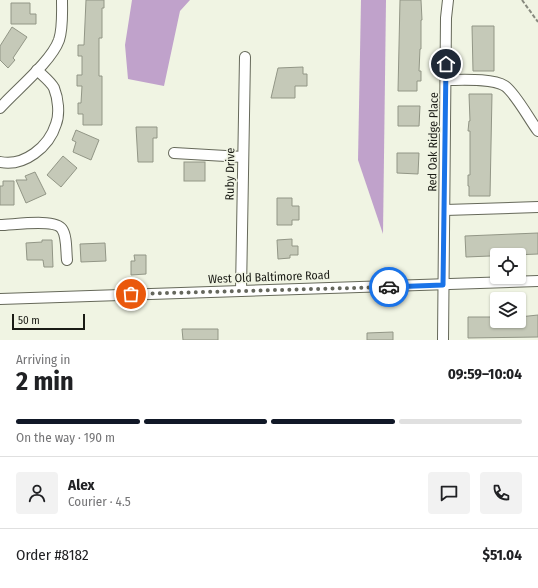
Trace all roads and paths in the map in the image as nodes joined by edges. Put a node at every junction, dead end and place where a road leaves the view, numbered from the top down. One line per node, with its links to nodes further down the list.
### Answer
1 (62, 0): 6 (street)
2 (448, 0): 7 (street, Red Oak Ridge Place)
3 (522, 0): 4 (path)
4 (538, 22)
5 (245, 57): 11 (street, Ruby Drive)
6 (37, 70): 8 (street); 12 (street)
7 (447, 80): 9 (street); 14 (street, Red Oak Ridge Place)
8 (0, 107)
9 (538, 131)
10 (174, 153): 11 (street)
11 (243, 157): 19 (street, Ruby Drive)
12 (0, 162)
13 (538, 207): 14 (street)
14 (445, 210): 18 (street, Red Oak Ridge Place)
15 (0, 225): 16 (street)
16 (67, 260)
17 (538, 281): 18 (street, West Old Baltimore Road)
18 (443, 285): 19 (street, West Old Baltimore Road); 21 (street, Red Oak Ridge Place)
19 (241, 292): 20 (street, West Old Baltimore Road)
20 (0, 299)
21 (443, 340)

